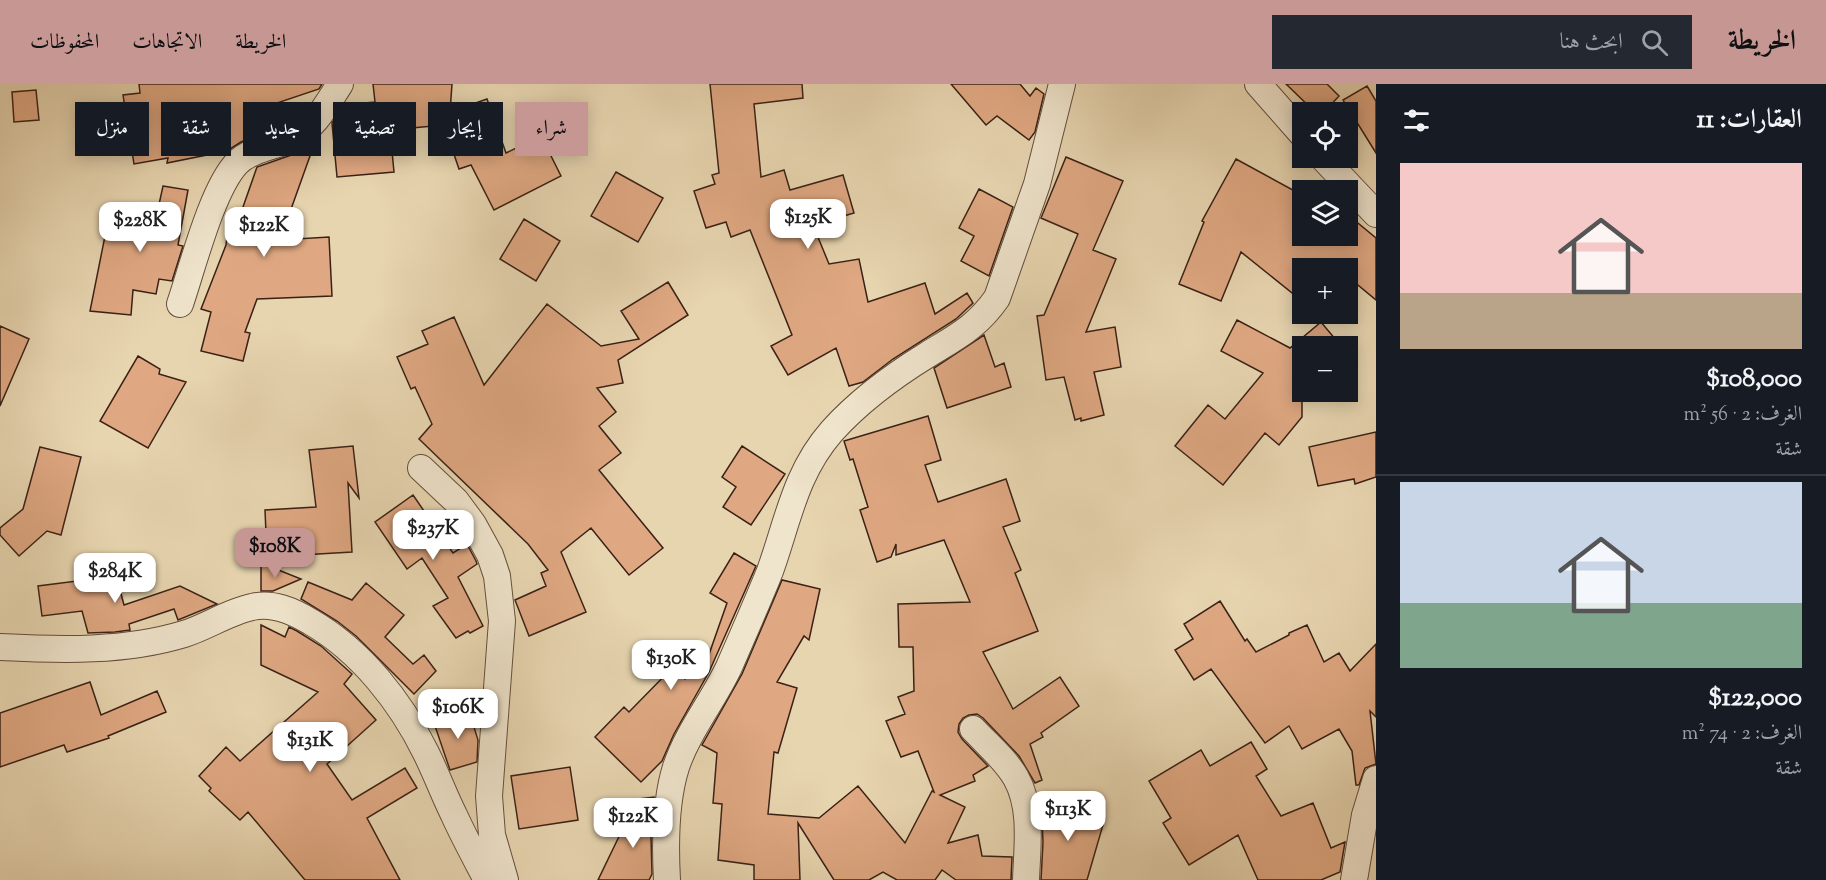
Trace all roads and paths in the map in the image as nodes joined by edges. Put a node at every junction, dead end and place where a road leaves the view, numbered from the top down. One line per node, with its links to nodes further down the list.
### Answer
1 (340, 84): 7 (street)
2 (1062, 84): 14 (street)
3 (1258, 84): 4 (street)
4 (1292, 123)
5 (1332, 168): 6 (street)
6 (1376, 214)
7 (180, 304)
8 (421, 468): 13 (street)
9 (0, 647): 12 (street)
10 (973, 729): 15 (street)
11 (1376, 779): 16 (street)
12 (487, 880)
13 (505, 880)
14 (667, 880)
15 (1026, 880)
16 (1354, 880)

